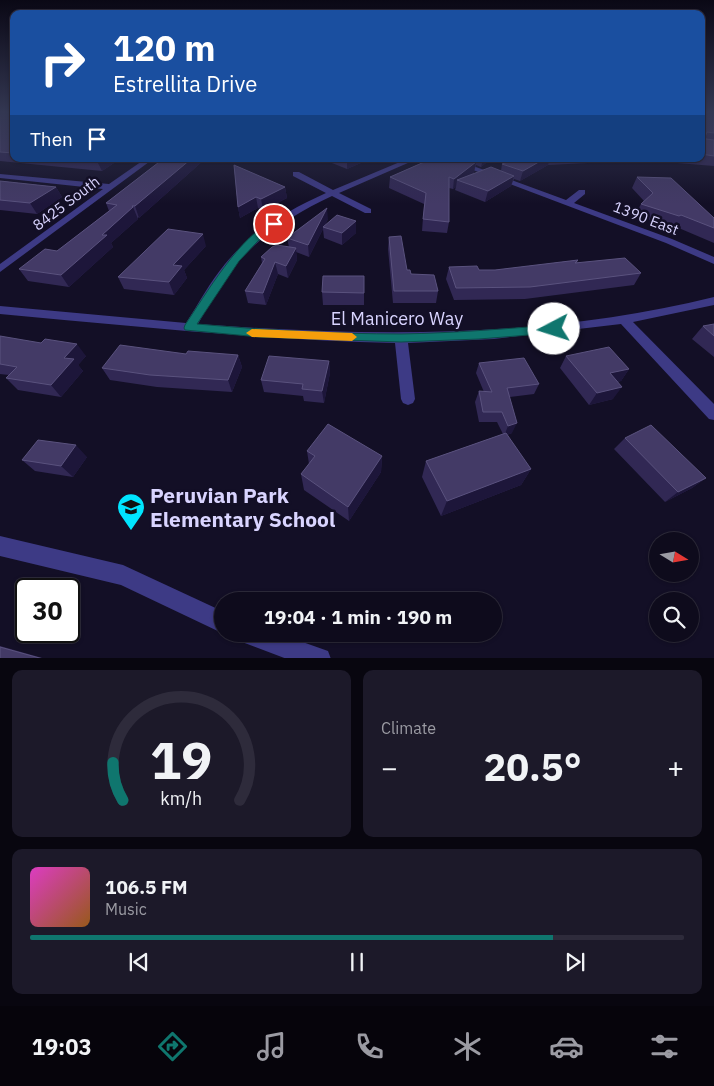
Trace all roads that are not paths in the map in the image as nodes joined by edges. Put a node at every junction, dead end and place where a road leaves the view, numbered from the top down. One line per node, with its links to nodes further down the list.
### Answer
1 (145, 162): 6 (street, 8425 South)
2 (406, 162): 8 (street)
3 (456, 162): 9 (street, 1390 East)
4 (296, 174): 8 (street)
5 (0, 176): 6 (street)
6 (111, 187): 12 (street, 8425 South)
7 (582, 192): 9 (street)
8 (333, 193): 10 (street); 16 (street)
9 (568, 204): 11 (street, 1390 East)
10 (368, 211)
11 (714, 261)
12 (0, 269)
13 (714, 301): 15 (street, El Manicero Way)
14 (0, 310): 16 (street, El Manicero Way)
15 (624, 319): 17 (street, El Manicero Way); 19 (street)
16 (189, 328): 17 (street, El Manicero Way)
17 (401, 338): 18 (street)
18 (408, 399)
19 (714, 414)
20 (0, 546): 21 (street)
21 (214, 618)
22 (273, 642): 23 (street)
23 (320, 658)

